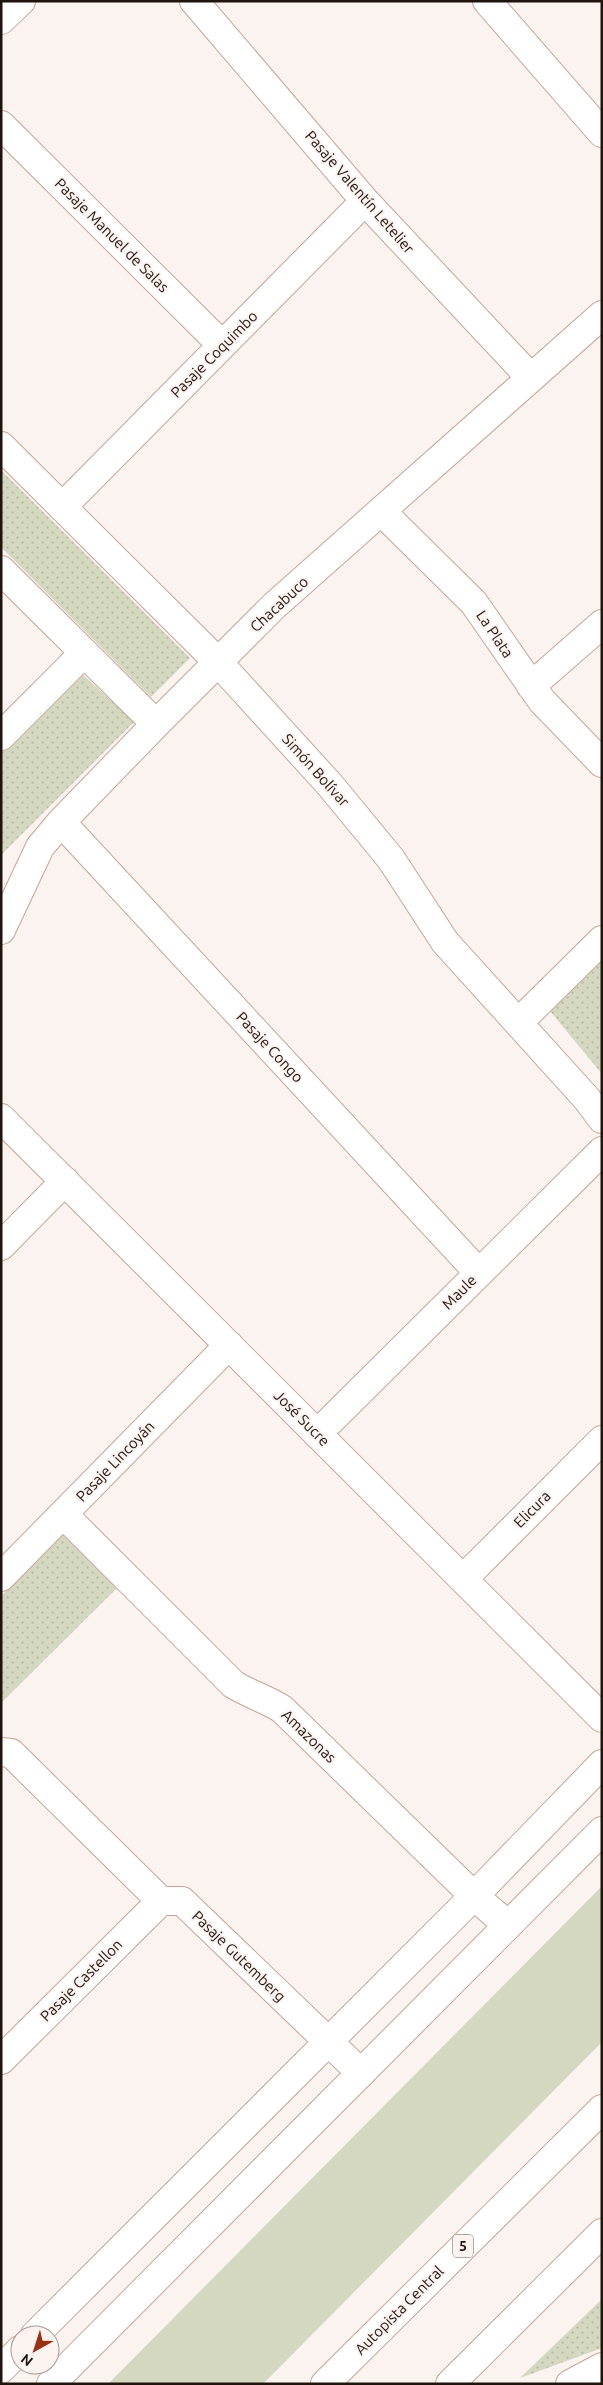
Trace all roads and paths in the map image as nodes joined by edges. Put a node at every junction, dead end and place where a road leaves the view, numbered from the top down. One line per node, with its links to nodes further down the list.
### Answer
1 (21, 1): 4 (main road)
2 (194, 1): 7 (main road, Pasaje Valentín Letelier)
3 (487, 1): 6 (main road)
4 (1, 20)
5 (1, 125): 9 (main road, Pasaje Manuel de Salas)
6 (602, 133)
7 (365, 200): 9 (main road, Pasaje Coquimbo); 10 (main road, Pasaje Valentín Letelier)
8 (602, 315): 10 (main road, Chacabuco)
9 (222, 346): 12 (main road, Pasaje Coquimbo)
10 (531, 378): 13 (main road, Chacabuco)
11 (1, 446): 12 (main road, Simón Bolívar)
12 (62, 507): 17 (main road, Simón Bolívar)
13 (381, 511): 17 (main road, Chacabuco); 18 (main road, La Plata)
14 (1, 570): 16 (main road)
15 (602, 624): 18 (main road)
16 (84, 652): 19 (main road); 20 (main road)
17 (218, 662): 19 (main road, Chacabuco); 25 (main road, Simón Bolívar)
18 (530, 686): 21 (main road, La Plata)
19 (156, 724): 22 (main road, Chacabuco)
20 (1, 736)
21 (602, 762)
22 (61, 822): 23 (main road, Chacabuco); 31 (main road, Pasaje Congo)
23 (1, 930)
24 (602, 940): 25 (main road)
25 (519, 1022): 27 (main road, Simón Bolívar)
26 (1, 1118): 29 (main road, José Sucre)
27 (602, 1119)
28 (602, 1151): 31 (main road, Maule)
29 (65, 1181): 30 (main road); 32 (main road, José Sucre)
30 (1, 1246)
31 (479, 1273): 33 (main road, Maule)
32 (229, 1345): 33 (main road, José Sucre); 35 (main road, Pasaje Lincoyán)
33 (317, 1434): 37 (main road, José Sucre)
34 (602, 1440): 37 (main road, Elicura)
35 (63, 1514): 36 (main road, Pasaje Lincoyán); 42 (main road, Amazonas)
36 (1, 1577)
37 (463, 1579): 38 (main road, José Sucre)
38 (602, 1718)
39 (4, 1756): 43 (main road)
40 (602, 1764): 42 (main road)
41 (602, 1831): 44 (main road)
42 (474, 1896): 44 (main road, Amazonas); 45 (main road)
43 (161, 1901): 45 (main road, Pasaje Gutemberg); 46 (main road, Pasaje Castellon)
44 (508, 1925): 47 (main road)
45 (328, 2042): 47 (main road, Pasaje Gutemberg); 50 (main road)
46 (1, 2060)
47 (361, 2073): 54 (main road)
48 (602, 2109): 55 (main road, Autopista Central / 5)
49 (602, 2233): 56 (main road)
50 (45, 2325)
51 (10, 2360): 53 (main road)
52 (602, 2367): 57 (main road)
53 (1, 2369)
54 (51, 2384)
55 (325, 2384)
56 (450, 2384)
57 (570, 2384)

